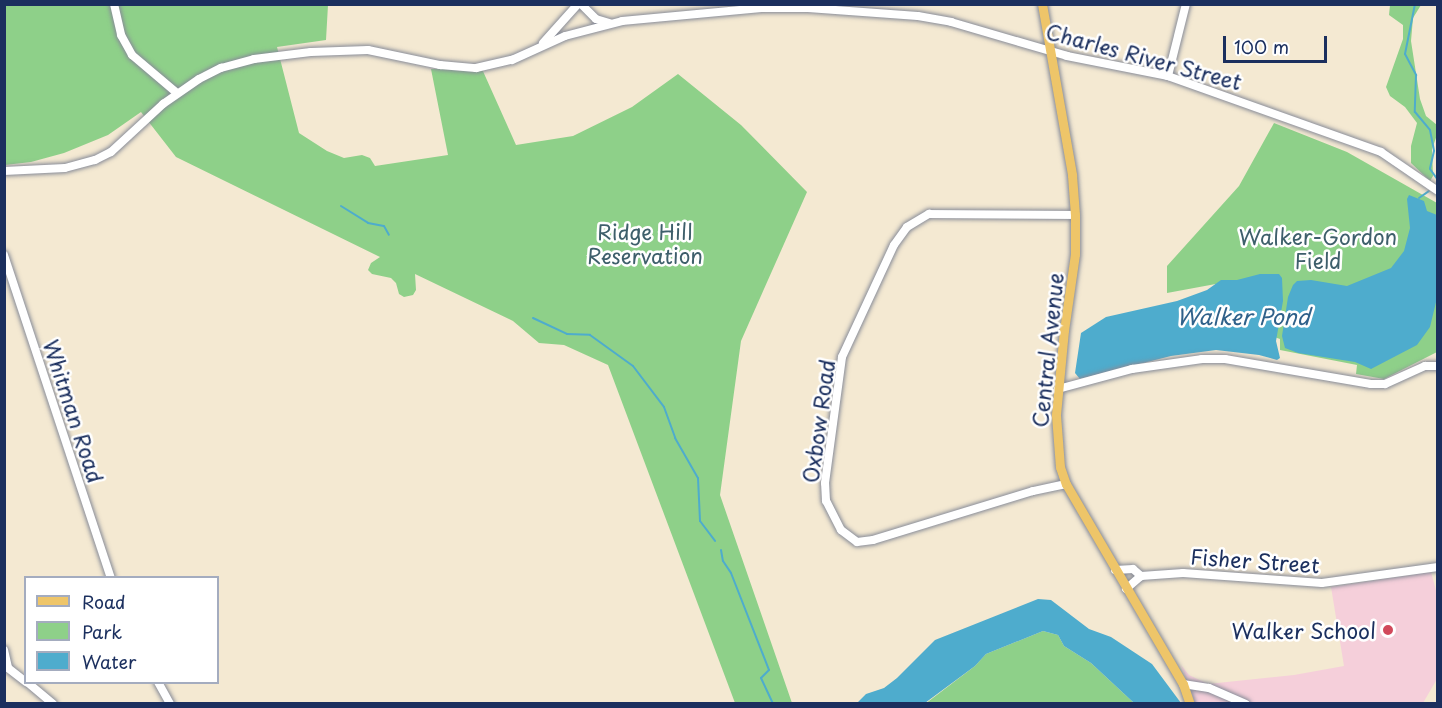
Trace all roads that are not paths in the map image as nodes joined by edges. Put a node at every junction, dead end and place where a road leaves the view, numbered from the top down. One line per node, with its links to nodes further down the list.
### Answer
1 (114, 4): 9 (street)
2 (580, 4): 5 (street); 6 (street)
3 (1042, 4): 7 (main road, Central Avenue)
4 (1186, 4): 8 (street)
5 (612, 23): 6 (street, Charles River Street); 7 (street, Charles River Street)
6 (537, 48): 9 (street, Charles River Street)
7 (1051, 50): 8 (street, Charles River Street); 12 (main road, Central Avenue)
8 (1168, 76): 11 (street, Charles River Street)
9 (177, 93): 10 (street, Charles River Street)
10 (4, 171)
11 (1437, 191)
12 (1075, 215): 15 (main road, Central Avenue); 16 (street, Oxbow Road)
13 (4, 255): 19 (street, Whitman Road)
14 (1437, 366): 15 (street)
15 (1058, 389): 16 (main road, Central Avenue)
16 (1066, 484): 18 (main road, Central Avenue)
17 (1437, 567): 20 (street, Fisher Street)
18 (1115, 570): 20 (street, Fisher Street); 21 (main road, Central Avenue)
19 (110, 576)
20 (1141, 576): 21 (street)
21 (1126, 589): 26 (main road, Central Avenue)
22 (4, 650): 23 (street)
23 (24, 680)
24 (28, 684): 27 (street)
25 (159, 684): 28 (street)
26 (1183, 684): 29 (main road, Central Avenue); 30 (street)
27 (53, 704)
28 (170, 704)
29 (1190, 704)
30 (1246, 704)

